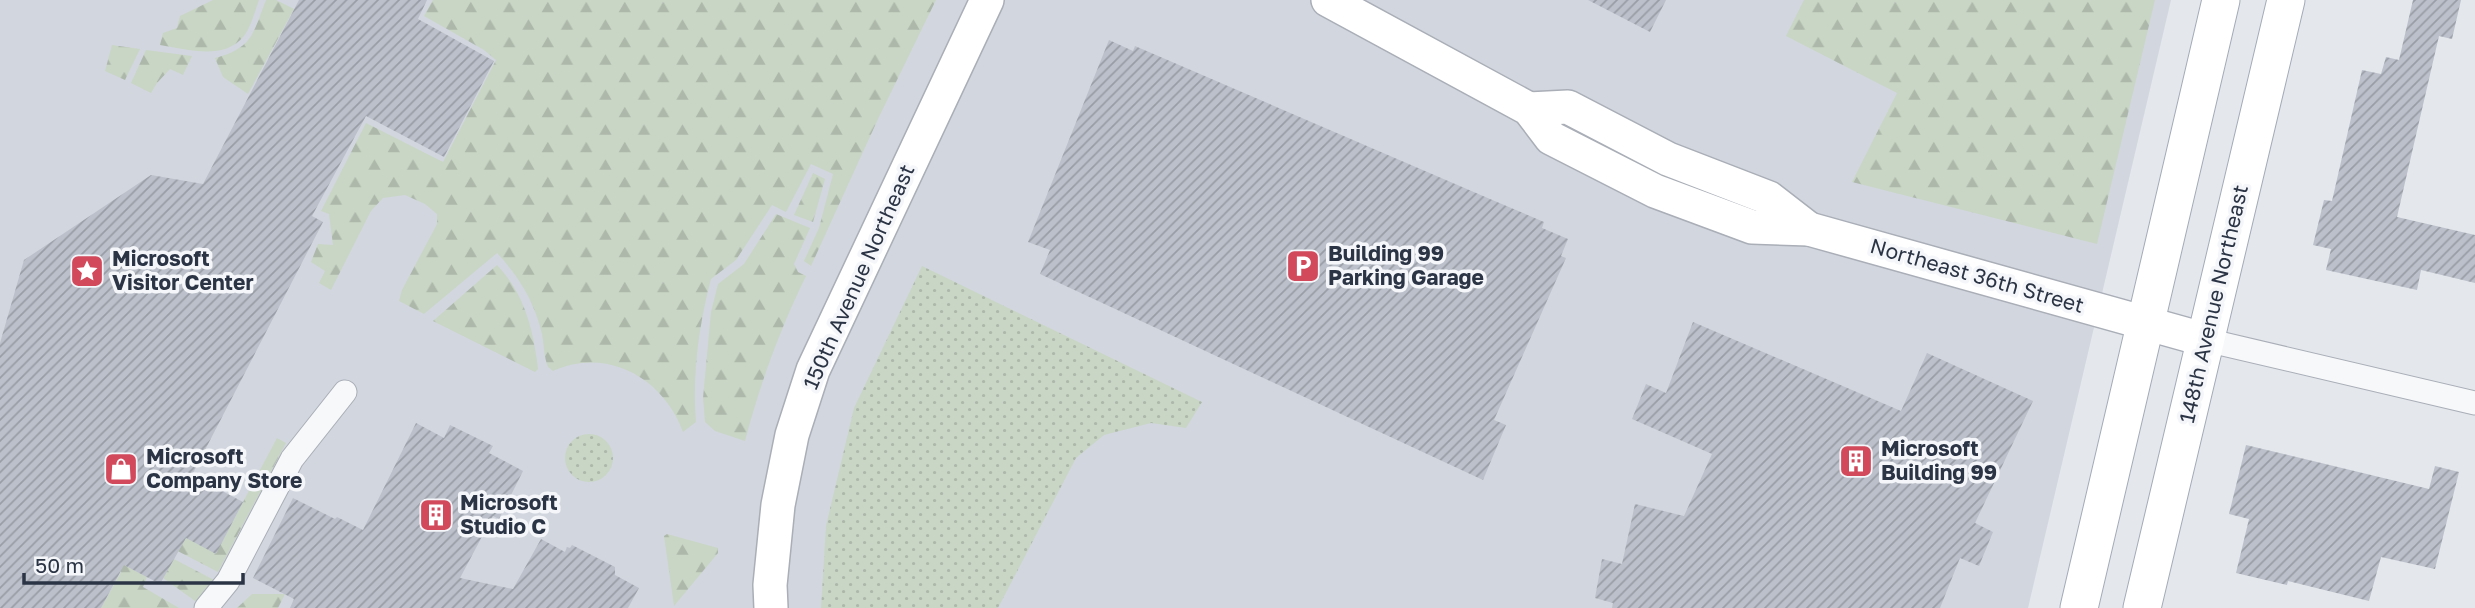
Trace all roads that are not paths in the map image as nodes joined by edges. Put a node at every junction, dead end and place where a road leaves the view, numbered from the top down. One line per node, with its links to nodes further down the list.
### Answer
1 (987, 0): 10 (street, 150th Avenue Northeast)
2 (1328, 0): 5 (street, Northeast 36th Street)
3 (2221, 0): 5 (main road)
4 (2286, 0): 6 (main road, 148th Avenue Northeast)
5 (2144, 324): 6 (street, Northeast 36th Street); 11 (main road)
6 (2206, 340): 8 (street); 12 (main road, 148th Avenue Northeast)
7 (345, 392): 9 (street)
8 (2475, 403)
9 (206, 608)
10 (771, 608)
11 (2079, 608)
12 (2142, 608)

